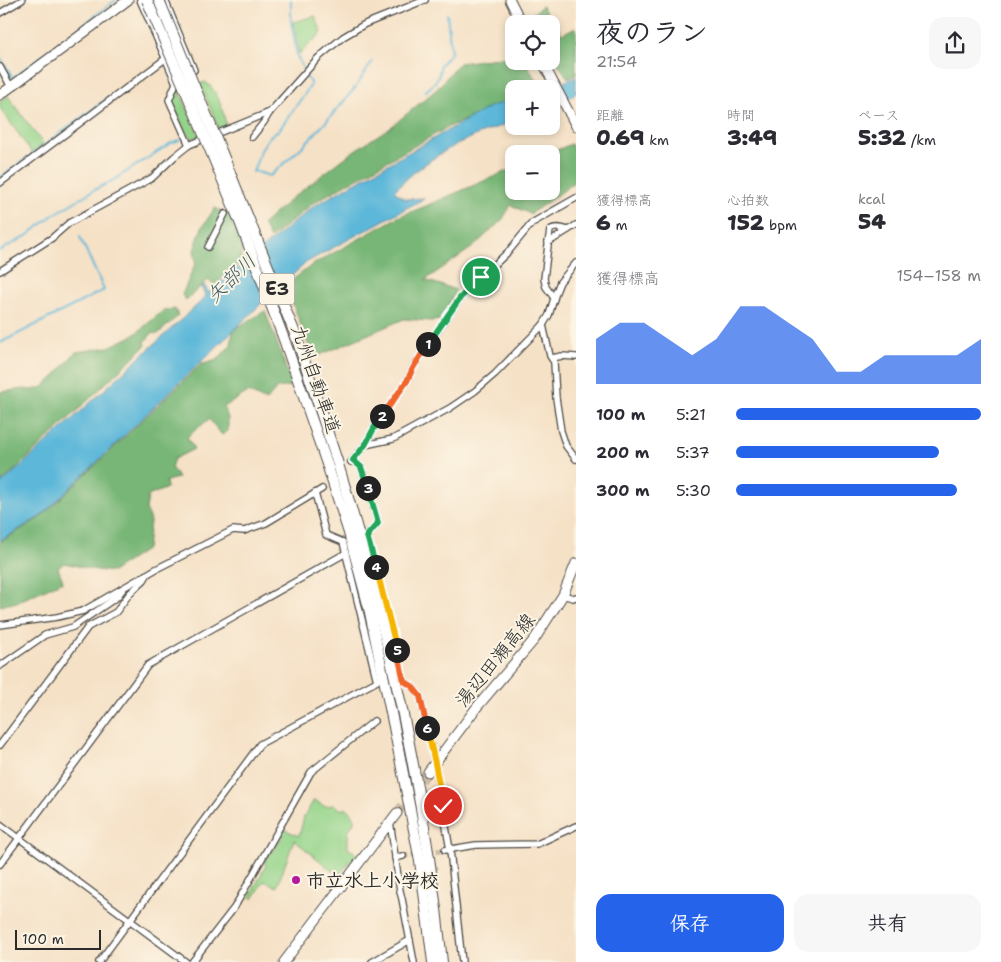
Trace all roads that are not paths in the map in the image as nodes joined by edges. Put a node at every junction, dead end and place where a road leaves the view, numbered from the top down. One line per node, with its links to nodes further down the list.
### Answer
1 (22, 0): 9 (street)
2 (128, 0): 15 (main road)
3 (140, 0): 11 (street)
4 (147, 0): 16 (highway, 九州自動車道 / E3, bridge)
5 (159, 0): 16 (highway, 九州自動車道 / E3, bridge)
6 (165, 0): 14 (street)
7 (425, 0): 18 (street)
8 (510, 0): 10 (main road)
9 (0, 13)
10 (518, 15)
11 (165, 59): 14 (street); 22 (street)
12 (0, 67): 15 (street)
13 (547, 70): 19 (main road)
14 (176, 83): 21 (street)
15 (11, 87): 17 (main road)
16 (189, 88): 39 (highway, 九州自動車道 / E3, bridge)
17 (0, 95)
18 (270, 112): 20 (street); 21 (street)
19 (576, 126)
20 (252, 137)
21 (189, 145): 30 (street)
22 (0, 183)
23 (576, 198): 35 (street)
24 (225, 214): 28 (street)
25 (576, 225): 26 (street)
26 (568, 230): 27 (street); 27 (street)
27 (548, 242): 31 (street)
28 (208, 247)
29 (576, 263): 31 (street)
30 (0, 271)
31 (554, 298): 32 (street)
32 (543, 325): 34 (street); 35 (street)
33 (576, 357): 34 (street)
34 (552, 358): 36 (street)
35 (365, 445): 50 (street)
36 (576, 459)
37 (322, 490): 38 (street)
38 (315, 493): 40 (street); 42 (street)
39 (354, 532): 69 (highway, 九州自動車道 / E3); 70 (highway, 九州自動車道 / E3)
40 (346, 553): 56 (street); 61 (street)
41 (576, 563): 44 (main road, 湯辺田瀬高線)
42 (148, 574): 43 (street); 49 (street)
43 (126, 586): 46 (street); 47 (street)
44 (563, 595): 45 (street); 50 (main road, 湯辺田瀬高線)
45 (576, 597)
46 (0, 626)
47 (0, 666)
48 (374, 721): 65 (street)
49 (0, 745)
50 (435, 763): 51 (main road, 湯辺田瀬高線); 57 (street)
51 (428, 772)
52 (397, 813): 53 (main road)
53 (390, 823): 59 (street); 66 (main road)
54 (0, 824): 56 (street)
55 (576, 826): 57 (street)
56 (20, 838): 60 (street); 61 (street)
57 (448, 850): 71 (street)
58 (403, 856): 59 (street)
59 (395, 858): 62 (street)
60 (0, 864)
61 (130, 920): 63 (street); 64 (street)
62 (410, 940): 67 (street); 68 (street)
63 (100, 962)
64 (186, 962)
65 (192, 962)
66 (284, 962)
67 (372, 962)
68 (414, 962)
69 (433, 962)
70 (442, 962)
71 (462, 962)

